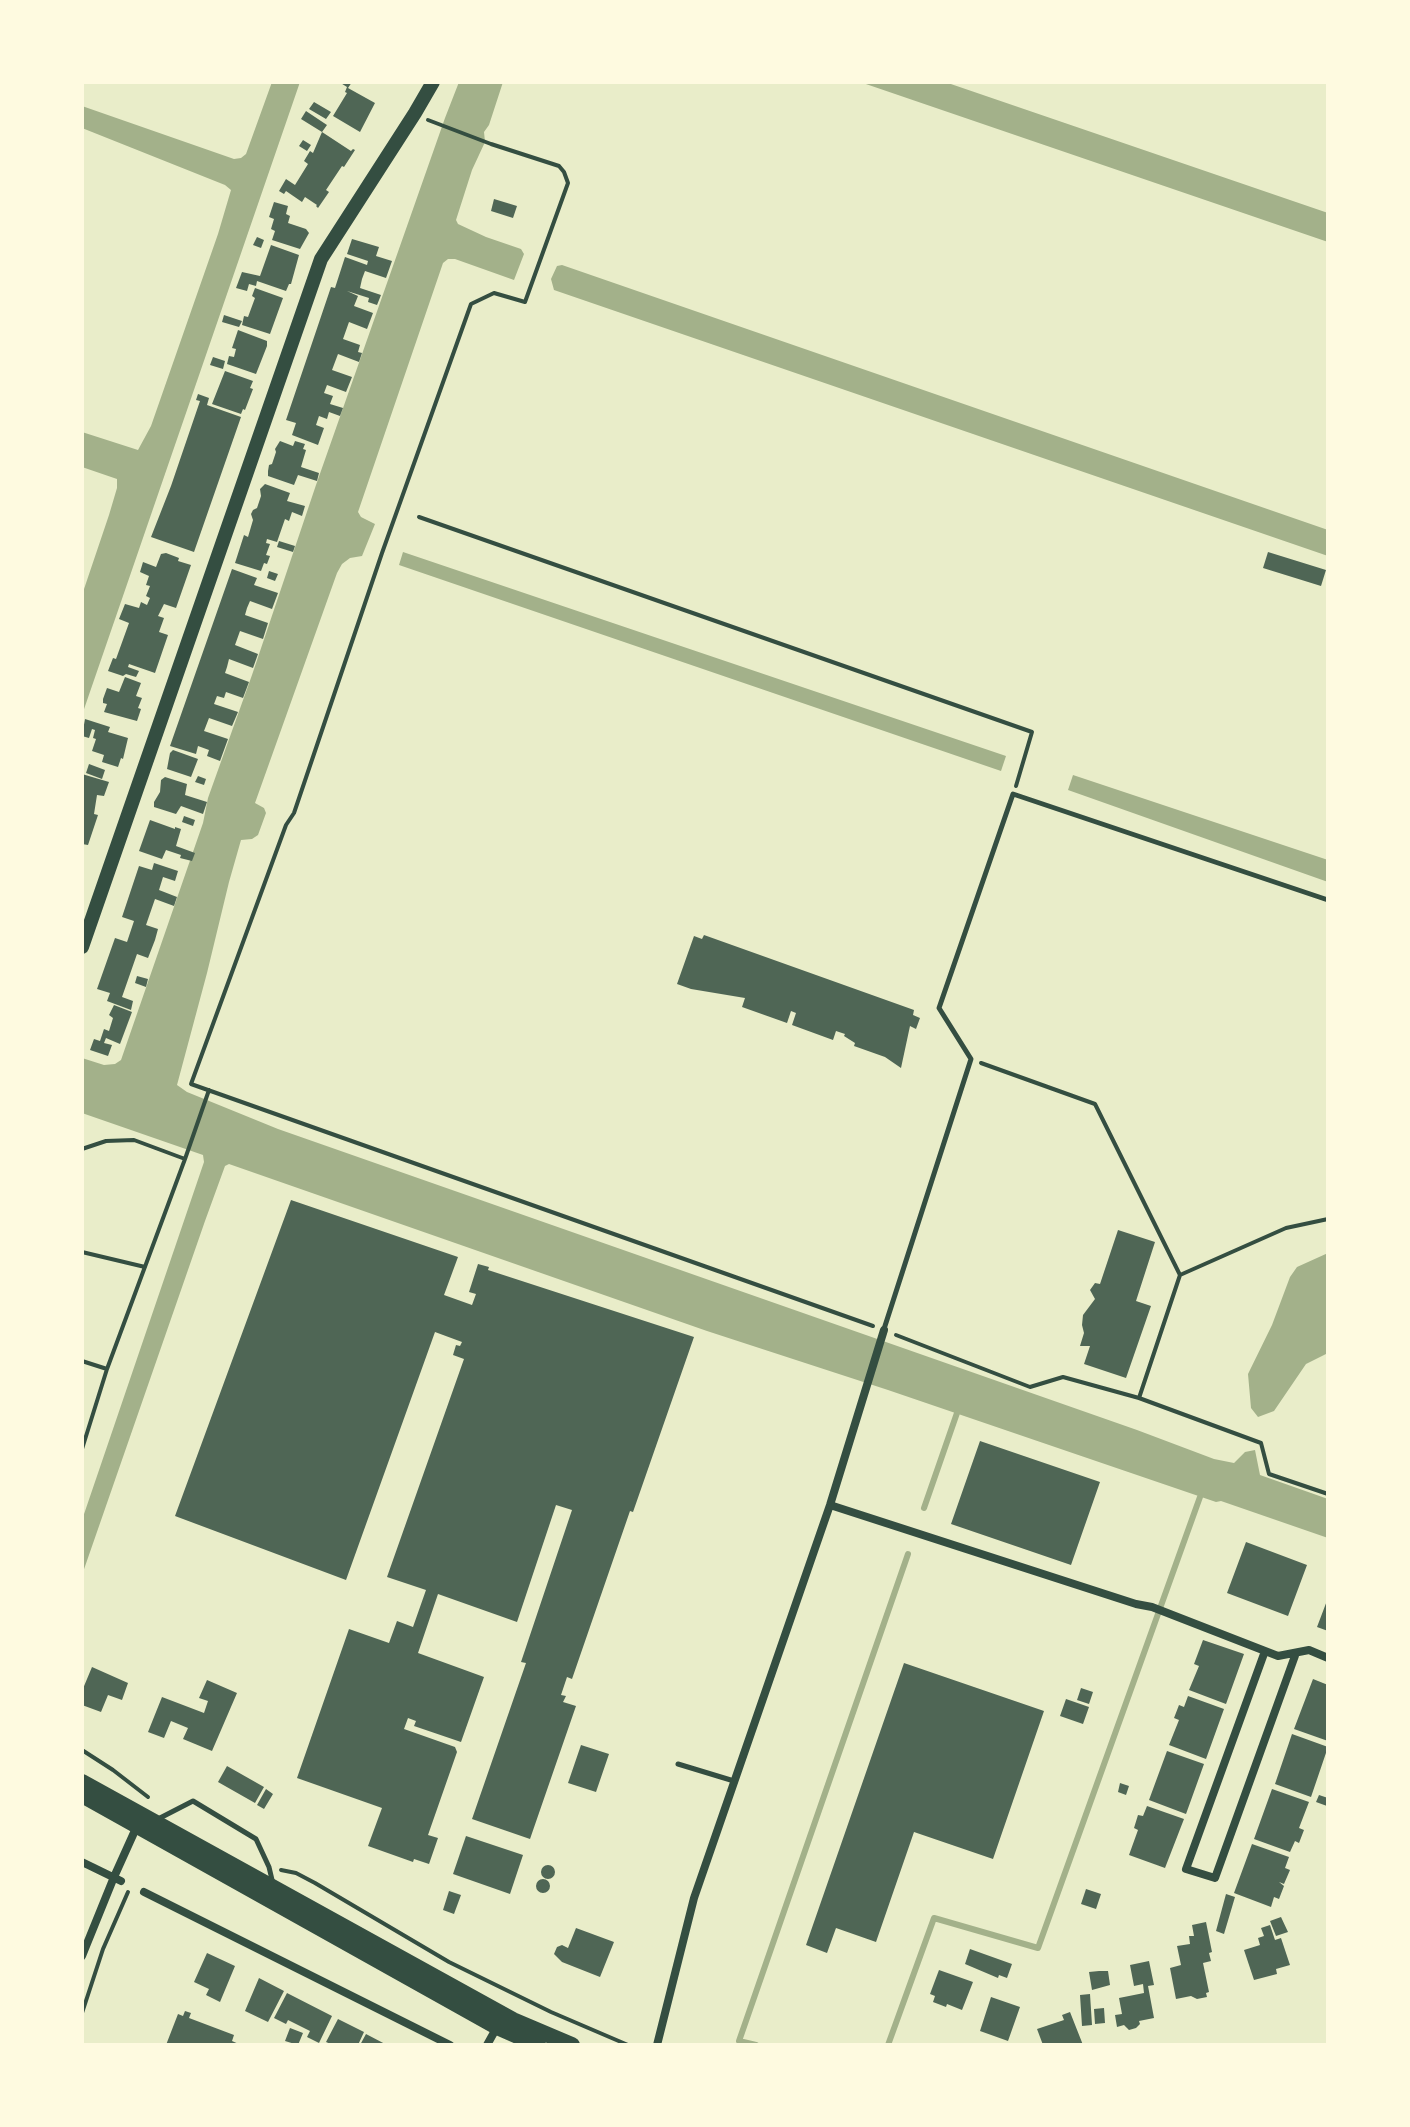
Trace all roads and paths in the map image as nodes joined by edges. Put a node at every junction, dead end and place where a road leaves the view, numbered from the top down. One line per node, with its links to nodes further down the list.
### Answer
1 (433, 82): 6 (main road)
2 (435, 124): 8 (path)
3 (419, 517): 4 (path)
4 (1013, 794): 5 (lane); 7 (lane)
5 (1328, 900)
6 (82, 947)
7 (971, 1059): 14 (path); 15 (lane)
8 (209, 1092): 10 (path); 15 (path)
9 (82, 1149): 10 (path)
10 (186, 1158): 13 (path)
11 (1328, 1219): 14 (path)
12 (82, 1252): 13 (path)
13 (145, 1267): 17 (path)
14 (1180, 1275): 18 (path)
15 (884, 1330): 18 (path); 21 (street)
16 (82, 1361): 17 (path)
17 (107, 1369): 19 (path)
18 (1139, 1398): 20 (path)
19 (82, 1449)
20 (1328, 1494)
21 (830, 1505): 22 (street); 27 (street)
22 (1265, 1651): 23 (street); 23 (street)
23 (1296, 1653): 24 (street)
24 (1328, 1658)
25 (82, 1750): 30 (path)
26 (678, 1764): 27 (lane)
27 (735, 1781): 46 (street)
28 (82, 1782): 31 (main road)
29 (82, 1795): 31 (main road)
30 (170, 1813): 31 (lane); 33 (lane)
31 (145, 1824): 34 (street); 36 (main road); 40 (main road)
32 (82, 1862): 34 (street)
33 (269, 1867): 36 (lane); 45 (path)
34 (117, 1879): 38 (street)
35 (132, 1886): 39 (path)
36 (274, 1889): 44 (main road)
37 (144, 1892): 41 (street)
38 (82, 1956)
39 (82, 2013)
40 (497, 2027): 42 (street); 43 (main road)
41 (450, 2045)
42 (487, 2045)
43 (538, 2045)
44 (572, 2045)
45 (628, 2045)
46 (657, 2045)

